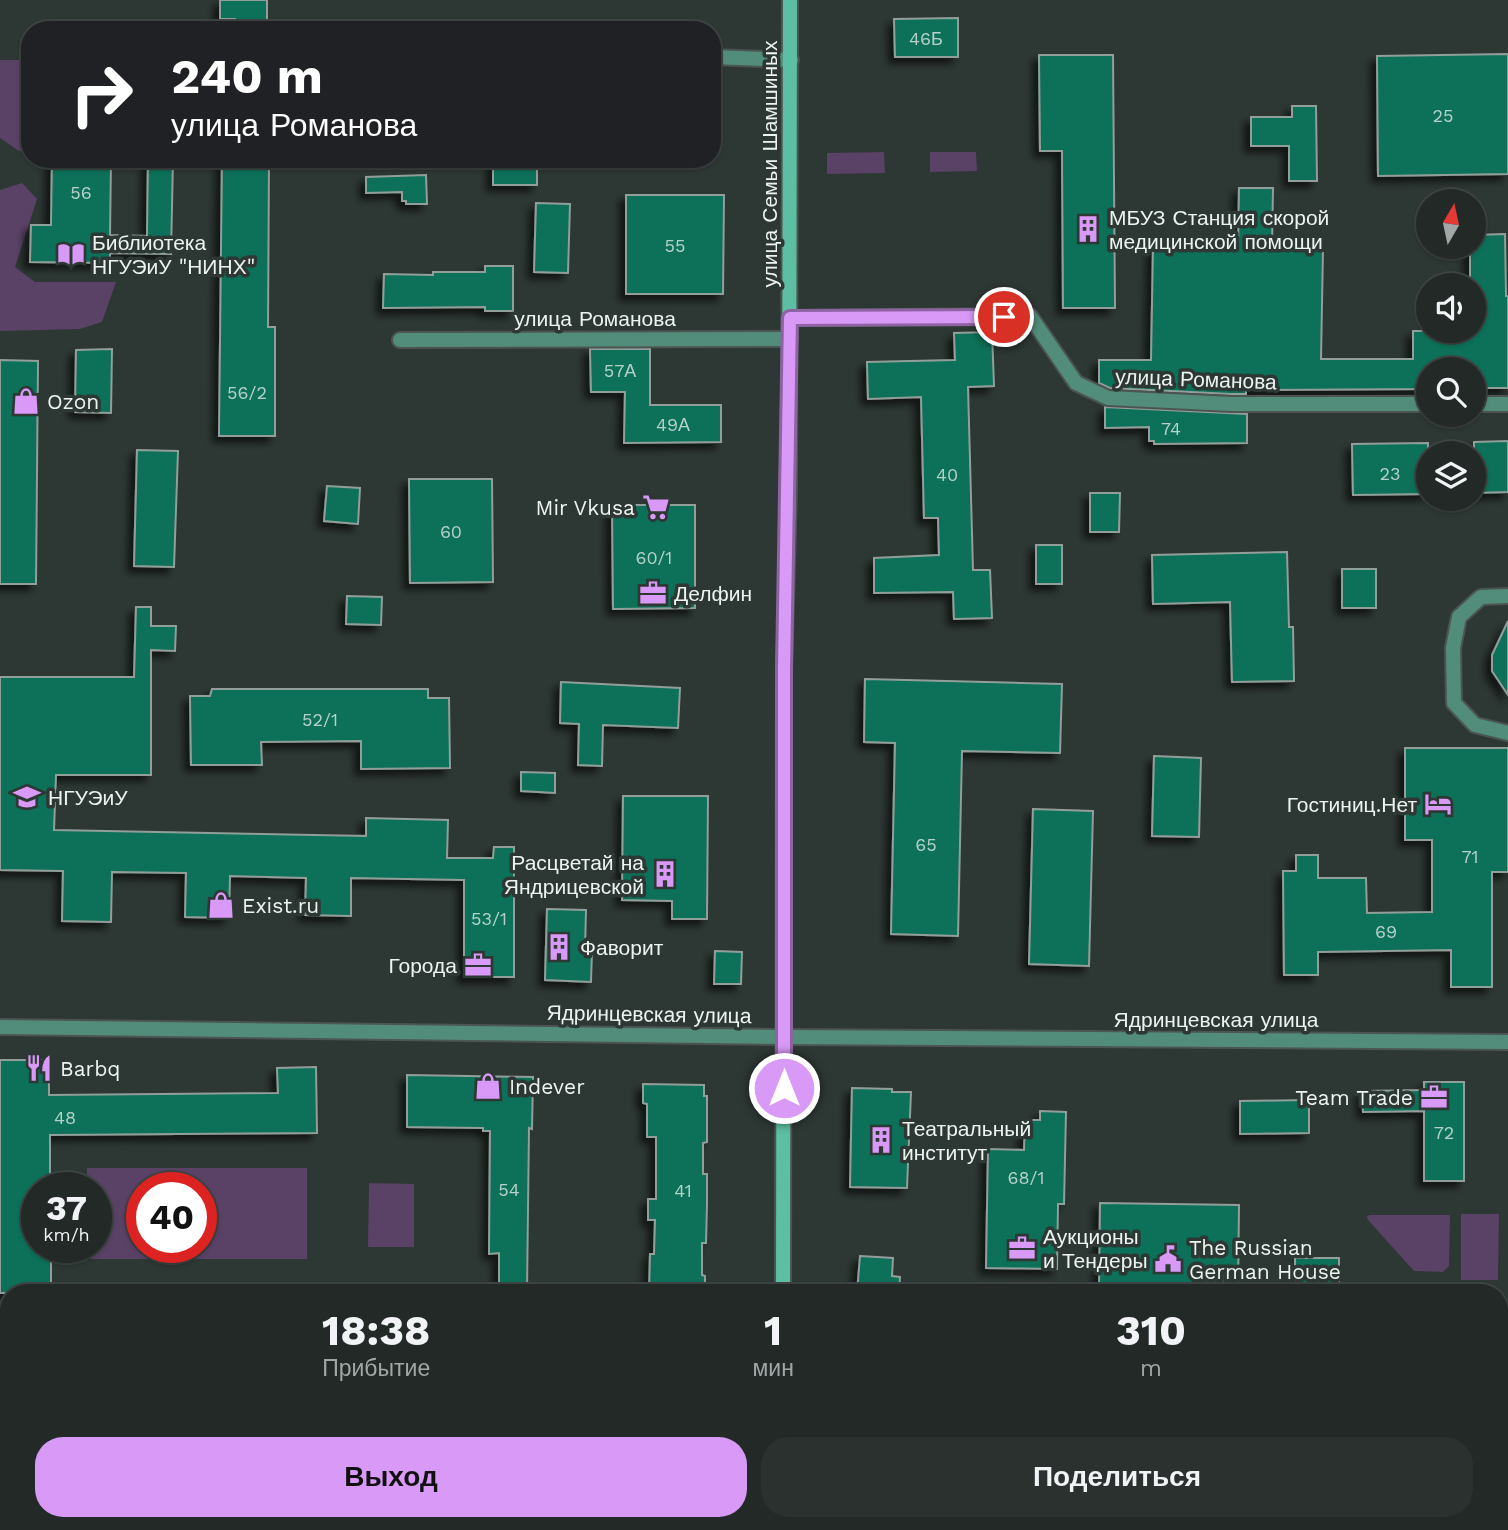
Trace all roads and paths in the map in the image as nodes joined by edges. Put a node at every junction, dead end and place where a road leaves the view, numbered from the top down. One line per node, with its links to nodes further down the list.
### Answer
1 (790, 0): 3 (street, улица Семьи Шамшиных)
2 (721, 57): 3 (street)
3 (791, 60): 4 (street, улица Семьи Шамшиных)
4 (790, 318): 5 (street, улица Семьи Шамшиных); 7 (street, улица Романова)
5 (790, 339): 6 (street, улица Романова); 13 (street, улица Семьи Шамшиных)
6 (400, 340)
7 (1416, 404)
8 (1486, 404): 9 (street)
9 (1508, 404)
10 (1508, 596): 11 (street)
11 (1508, 733)
12 (0, 1027): 13 (street, Ядринцевская улица)
13 (785, 1037): 14 (street, Ядринцевская улица); 15 (street, улица Семьи Шамшиных)
14 (1508, 1042)
15 (783, 1284)

